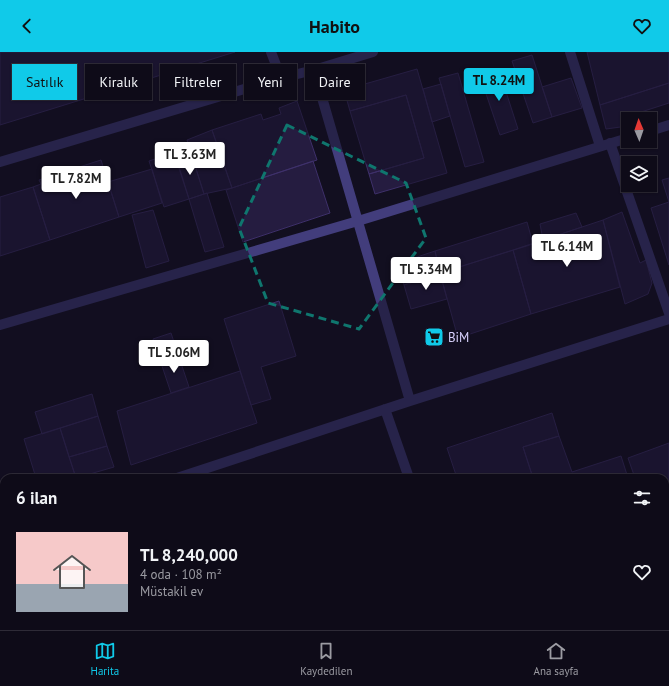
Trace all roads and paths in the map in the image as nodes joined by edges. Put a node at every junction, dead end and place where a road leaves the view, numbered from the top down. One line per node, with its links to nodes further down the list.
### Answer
1 (271, 52): 4 (street)
2 (373, 52): 5 (street)
3 (570, 52): 11 (street)
4 (276, 64)
5 (334, 64)
6 (244, 89): 12 (street)
7 (323, 100): 13 (street)
8 (669, 125): 9 (street)
9 (657, 129)
10 (621, 140): 11 (street)
11 (605, 145): 13 (street); 14 (street)
12 (0, 162)
13 (358, 221): 16 (street); 17 (street)
14 (669, 313)
15 (669, 319): 17 (street)
16 (0, 325)
17 (410, 401): 18 (street)
18 (384, 409): 19 (street); 20 (street)
19 (189, 474)
20 (408, 474)

